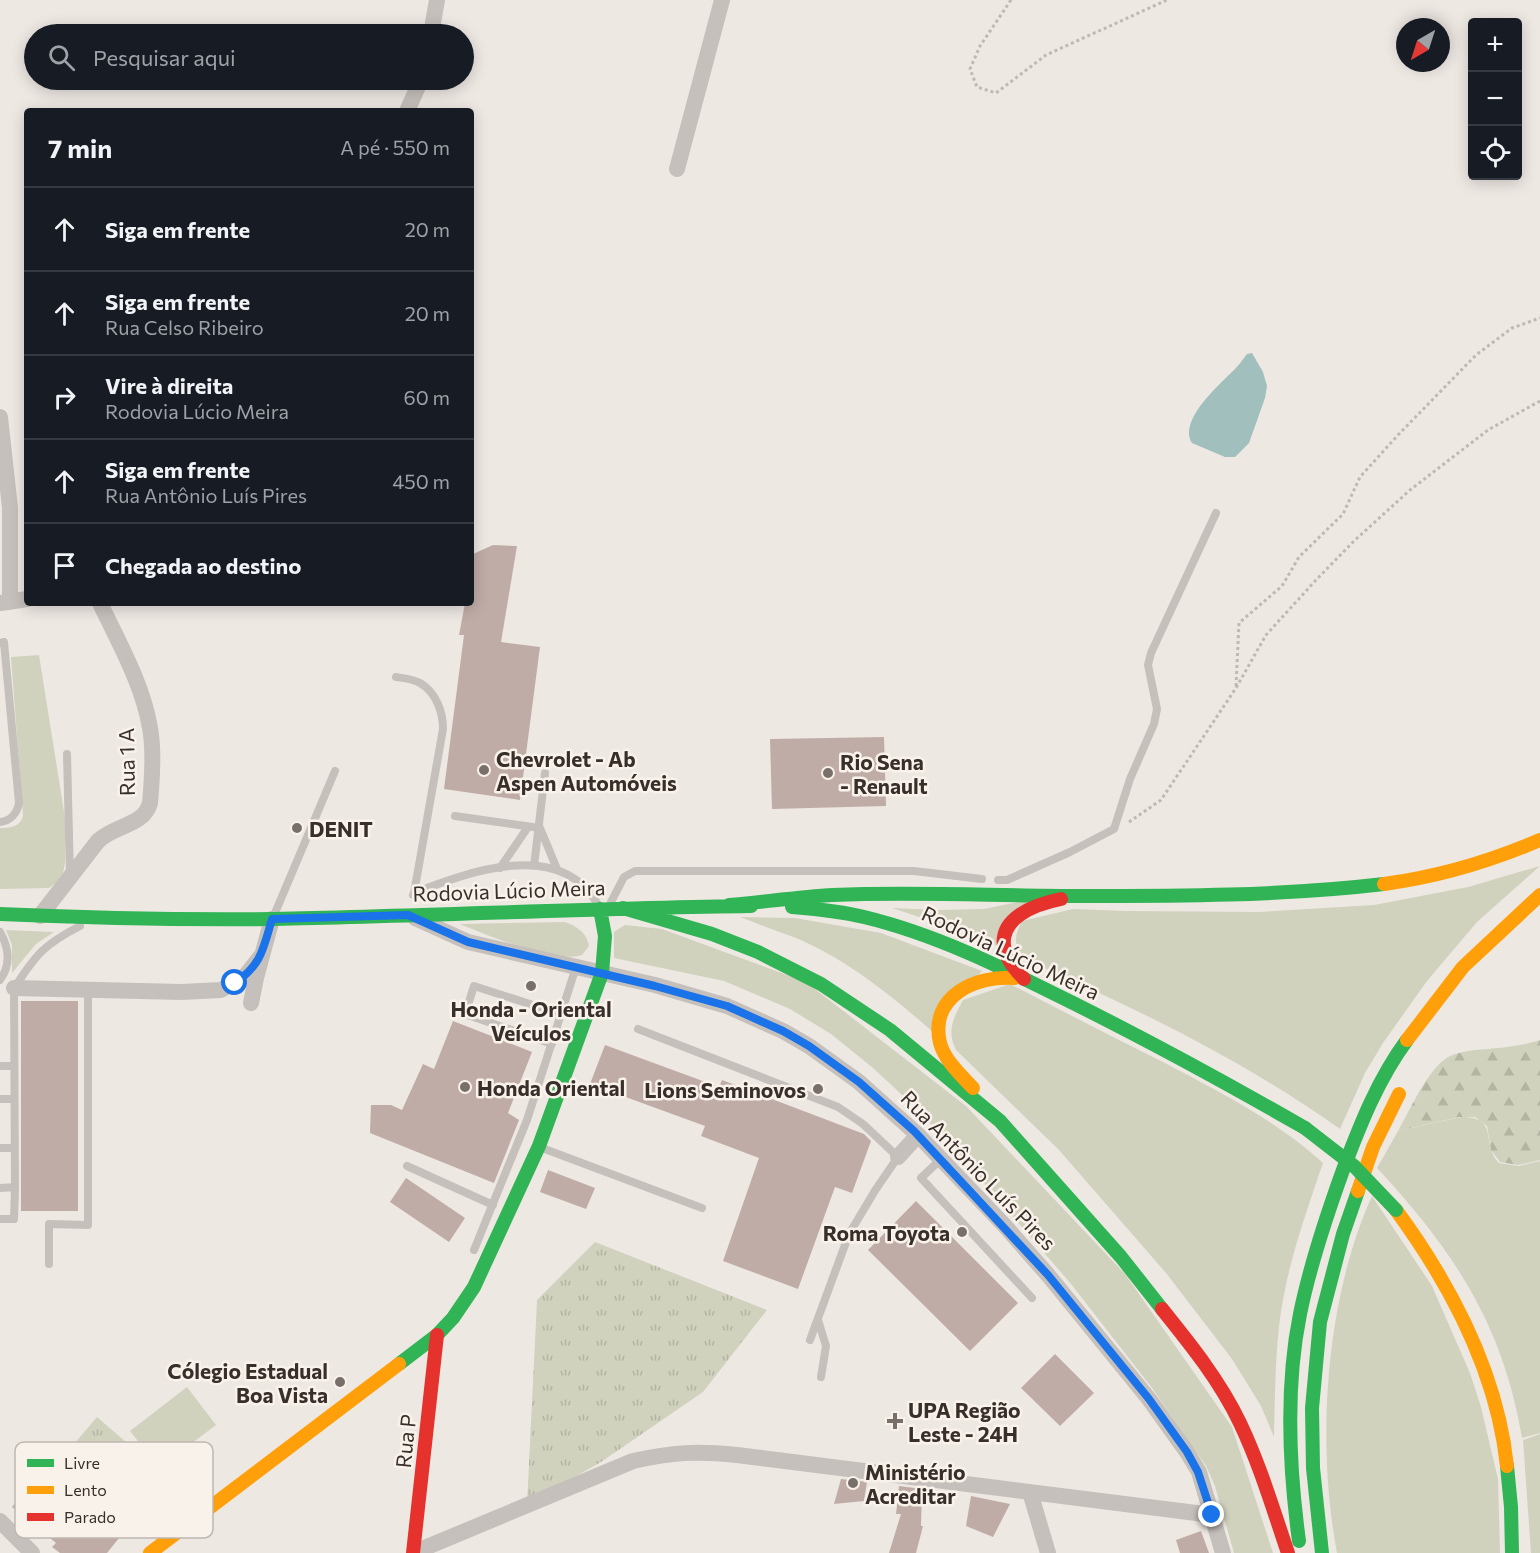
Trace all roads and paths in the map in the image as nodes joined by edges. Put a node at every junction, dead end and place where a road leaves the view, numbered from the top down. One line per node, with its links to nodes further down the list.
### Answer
1 (437, 0): 5 (street)
2 (722, 0): 8 (street)
3 (1011, 0): 4 (path)
4 (1167, 0)
5 (433, 24)
6 (416, 90): 7 (street)
7 (408, 108)
8 (677, 169)
9 (1540, 318): 18 (path)
10 (1540, 401): 18 (path)
11 (0, 417): 14 (street)
12 (1216, 513): 26 (lane)
13 (24, 600): 14 (street)
14 (5, 603)
15 (101, 606): 31 (street, Rua 1 A)
16 (0, 643): 23 (lane)
17 (396, 677): 33 (lane)
18 (1236, 688): 26 (path)
19 (67, 754): 31 (lane)
20 (335, 771): 42 (lane)
21 (545, 773): 25 (lane)
22 (455, 816): 24 (lane)
23 (0, 822)
24 (528, 827): 25 (lane); 29 (lane)
25 (540, 828): 28 (lane); 30 (lane)
26 (1114, 829): 32 (lane)
27 (1540, 840): 35 (main road)
28 (534, 866): 29 (lane); 30 (lane)
29 (500, 868): 33 (lane)
30 (557, 869): 37 (lane)
31 (70, 879): 40 (street, Rua 1 A)
32 (1008, 887): 35 (main road); 36 (main road); 37 (lane)
33 (414, 894): 39 (lane)
34 (1540, 895): 92 (main road)
35 (1074, 896): 47 (main road)
36 (729, 905): 37 (main road, Rodovia Lúcio Meira); 47 (main road, Rodovia Lúcio Meira)
37 (610, 908): 39 (main road, Rodovia Lúcio Meira); 46 (main road); 59 (main road)
38 (0, 914): 40 (main road, Rodovia Lúcio Meira)
39 (408, 915): 42 (main road, Rodovia Lúcio Meira); 45 (street, Rua Antônio Luís Pires)
40 (39, 916): 41 (main road, Rodovia Lúcio Meira)
41 (100, 916): 42 (main road, Rodovia Lúcio Meira); 48 (lane)
42 (272, 919): 44 (street)
43 (0, 932): 48 (lane)
44 (261, 956): 49 (street); 50 (street)
45 (576, 968): 46 (street, Rua Antônio Luís Pires); 51 (lane)
46 (602, 973): 60 (street, Rua Antônio Luís Pires); 61 (main road)
47 (1025, 980): 59 (main road); 94 (main road, Rodovia Lúcio Meira, bridge)
48 (5, 985): 49 (street); 55 (lane)
49 (88, 990): 73 (lane)
50 (251, 1003)
51 (561, 1014): 53 (lane); 53 (lane)
52 (638, 1029): 64 (lane)
53 (552, 1044): 69 (lane)
54 (0, 1066): 55 (lane)
55 (14, 1066): 58 (lane)
56 (1405, 1081): 93 (main road)
57 (0, 1099): 58 (lane)
58 (14, 1099): 63 (lane)
59 (1000, 1121): 91 (main road)
60 (918, 1134): 64 (street); 65 (street, Rua Antônio Luís Pires)
61 (539, 1146): 70 (lane); 76 (main road)
62 (0, 1148): 63 (lane)
63 (14, 1148): 68 (lane)
64 (898, 1157): 75 (lane)
65 (941, 1159): 74 (lane); 81 (street, Rua Antônio Luís Pires)
66 (408, 1166): 69 (lane)
67 (0, 1188): 68 (lane)
68 (15, 1188): 71 (lane)
69 (493, 1205): 72 (lane)
70 (702, 1208)
71 (0, 1219)
72 (474, 1250)
73 (49, 1264)
74 (1032, 1298)
75 (818, 1319): 77 (lane); 78 (lane)
76 (437, 1335): 80 (main road); 86 (main road, Rua P)
77 (810, 1340)
78 (820, 1377)
79 (1030, 1491): 81 (street); 86 (street); 89 (street)
80 (213, 1505)
81 (1212, 1515): 90 (street, Rua Antônio Luís Pires)
82 (0, 1521): 83 (street)
83 (15, 1536)
84 (17, 1538): 87 (street)
85 (170, 1538): 88 (main road)
86 (414, 1552)
87 (32, 1553)
88 (150, 1553)
89 (1048, 1553)
90 (1223, 1553)
91 (1288, 1553)
92 (1301, 1553)
93 (1322, 1553)
94 (1512, 1553)

